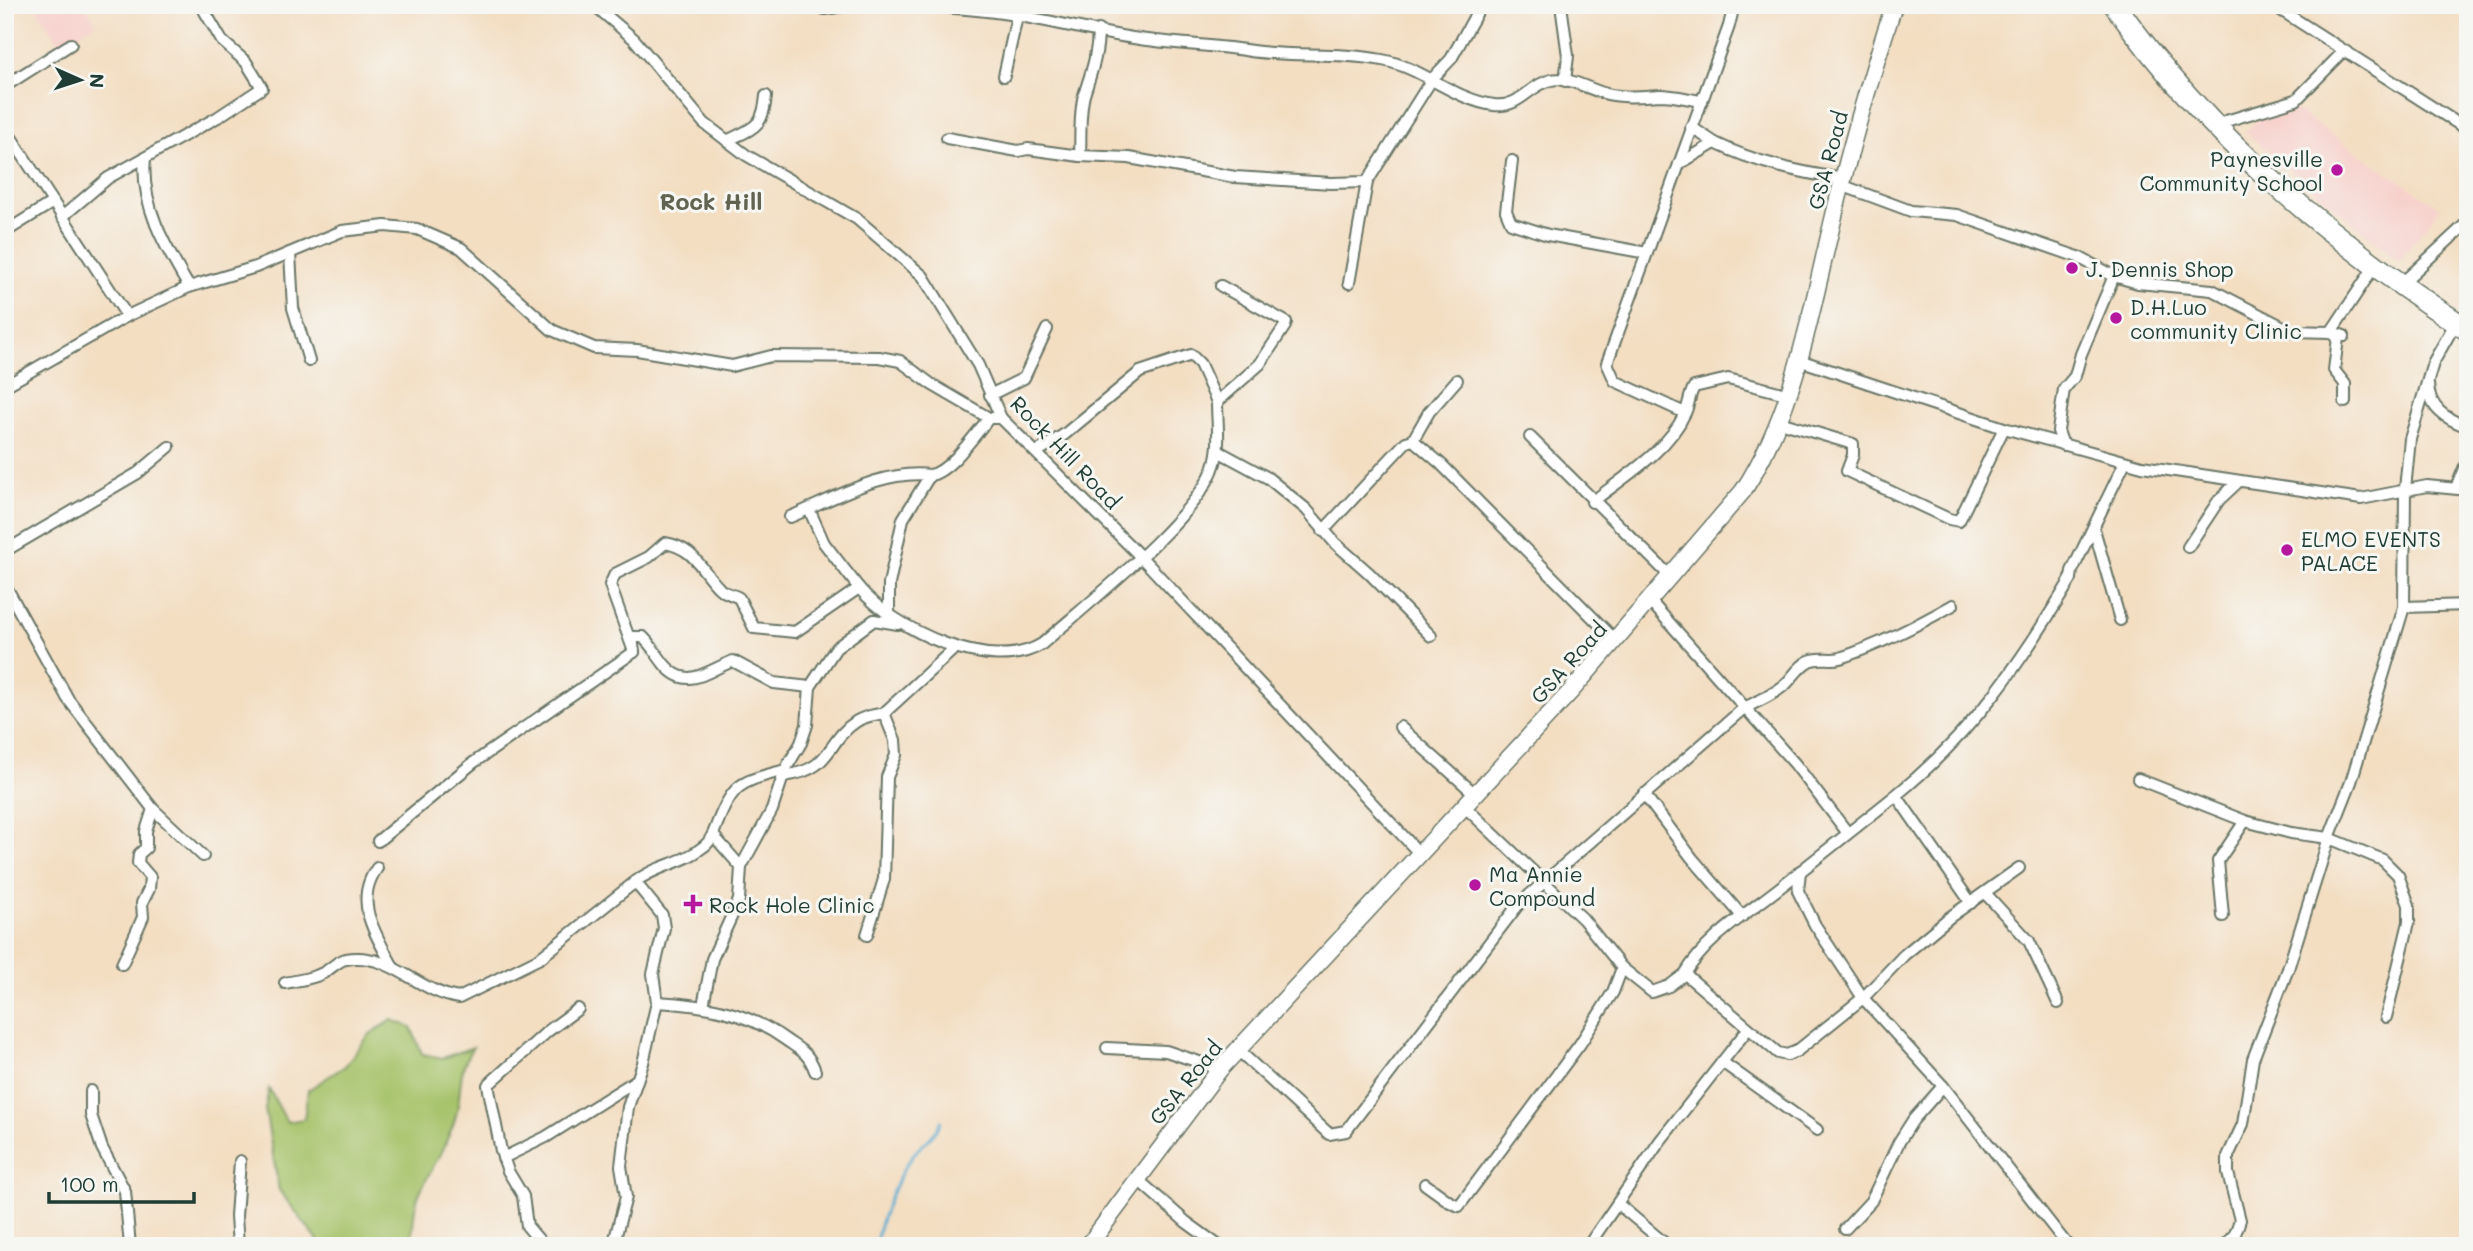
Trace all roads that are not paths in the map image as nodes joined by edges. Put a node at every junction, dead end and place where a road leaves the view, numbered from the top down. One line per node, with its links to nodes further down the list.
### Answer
1 (201, 5): 32 (street)
2 (594, 5): 29 (street, Rock Hill Road)
3 (805, 5): 4 (street)
4 (850, 5)
5 (883, 5): 6 (street)
6 (929, 5): 14 (street)
7 (1481, 5): 19 (street)
8 (1561, 5): 20 (street)
9 (1734, 5): 23 (street)
10 (1894, 5): 36 (street, GSA Road)
11 (2115, 5): 43 (highway)
12 (2129, 5): 24 (highway)
13 (2273, 5): 17 (street)
14 (1017, 16): 15 (street); 18 (street)
15 (1098, 30): 19 (street); 31 (street)
16 (71, 44): 21 (street)
17 (2344, 51): 24 (street); 27 (street)
18 (1004, 76)
19 (1432, 79): 20 (street); 35 (street)
20 (1565, 81): 23 (street)
21 (5, 86)
22 (766, 96): 29 (street)
23 (1702, 101): 25 (street)
24 (2225, 121): 45 (highway)
25 (1691, 127): 30 (street); 34 (street)
26 (5, 128): 37 (street)
27 (2468, 131)
28 (947, 138): 31 (street)
29 (727, 141): 60 (street, Rock Hill Road)
30 (1715, 143): 34 (street); 36 (street)
31 (1080, 156): 35 (street)
32 (145, 158): 38 (street); 48 (street)
33 (1512, 161): 42 (street)
34 (1679, 164): 42 (street)
35 (1367, 182): 46 (street)
36 (1842, 182): 44 (street); 54 (street, GSA Road)
37 (53, 202): 38 (street); 40 (street)
38 (62, 217): 49 (street)
39 (2468, 222): 45 (street)
40 (5, 232)
41 (290, 253): 48 (street); 55 (street); 64 (street)
42 (1647, 253): 63 (street)
43 (2374, 267): 45 (highway); 52 (street)
44 (2114, 276): 52 (street); 71 (street)
45 (2405, 281): 50 (highway)
46 (1349, 284)
47 (1221, 286): 62 (street)
48 (189, 287): 49 (street)
49 (127, 316): 58 (street)
50 (2464, 323): 57 (street)
51 (1048, 328): 60 (street)
52 (2331, 332): 53 (street); 61 (street)
53 (2344, 336)
54 (1799, 360): 59 (street, GSA Road); 68 (street)
55 (309, 361)
56 (1457, 380): 70 (street)
57 (2428, 382): 67 (street); 79 (street)
58 (5, 386)
59 (1790, 395): 63 (street); 66 (street, GSA Road)
60 (990, 396): 65 (street, Rock Hill Road)
61 (2344, 401)
62 (1217, 402): 73 (street); 74 (street)
63 (1685, 413): 81 (street)
64 (989, 418): 65 (street); 77 (street)
65 (1001, 418): 74 (street, Rock Hill Road)
66 (1780, 422): 68 (street); 89 (street, GSA Road)
67 (2468, 426)
68 (2004, 428): 71 (street)
69 (1531, 437): 81 (street)
70 (1413, 440): 85 (street); 100 (street)
71 (2063, 445): 76 (street)
72 (169, 447): 87 (street)
73 (1218, 451): 85 (street); 88 (street)
74 (1037, 452): 88 (street, Rock Hill Road)
75 (2468, 459): 80 (street)
76 (2124, 462): 78 (street); 84 (street)
77 (930, 475): 82 (street); 96 (street)
78 (2238, 483): 79 (street); 86 (street)
79 (2405, 489): 80 (street); 95 (street)
80 (2462, 489)
81 (1592, 502): 89 (street)
82 (809, 509): 83 (street); 91 (street)
83 (790, 517)
84 (2094, 529): 97 (street); 110 (street)
85 (1323, 531): 99 (street)
86 (2188, 547)
87 (5, 551)
88 (1140, 557): 101 (street); 118 (street, Rock Hill Road)
89 (1671, 577): 92 (street, GSA Road)
90 (5, 585): 112 (street)
91 (859, 589): 96 (street); 102 (street)
92 (1650, 601): 100 (street, GSA Road); 104 (street)
93 (1953, 605): 104 (street)
94 (2468, 606): 95 (street)
95 (2404, 607): 116 (street)
96 (889, 615): 98 (street)
97 (2120, 620)
98 (904, 625): 101 (street); 103 (street)
99 (1431, 636)
100 (1615, 641): 111 (street, GSA Road)
101 (956, 647): 105 (street)
102 (634, 652): 103 (street); 117 (street)
103 (810, 687): 107 (street)
104 (1744, 708): 109 (street); 114 (street)
105 (884, 713): 107 (street); 132 (street)
106 (1400, 727): 111 (street)
107 (784, 773): 115 (street); 121 (street)
108 (2138, 779): 113 (street)
109 (1644, 794): 125 (street); 130 (street)
110 (1896, 795): 114 (street); 129 (street)
111 (1469, 800): 118 (street, GSA Road); 125 (street)
112 (153, 809): 119 (street); 133 (street)
113 (2245, 821): 116 (street); 131 (street)
114 (1847, 832): 123 (street)
115 (713, 835): 121 (street); 124 (street)
116 (2329, 838): 143 (street); 169 (street)
117 (378, 841)
118 (1420, 854): 146 (street, GSA Road)
119 (203, 856)
120 (377, 867): 134 (street)
121 (741, 867): 141 (street)
122 (2019, 868): 128 (street)
123 (1800, 871): 126 (street); 127 (street)
124 (635, 882): 134 (street); 139 (street)
125 (1545, 882): 135 (street); 146 (street)
126 (1787, 882): 127 (street); 130 (street)
127 (1798, 891): 138 (street)
128 (1985, 893): 129 (street); 140 (street)
129 (1971, 903): 138 (street)
130 (1742, 916): 136 (street)
131 (2223, 916)
132 (867, 935)
133 (122, 964)
134 (392, 965): 137 (street)
135 (1622, 968): 136 (street); 157 (street)
136 (1685, 974): 144 (street)
137 (285, 983)
138 (1863, 998): 144 (street); 151 (street)
139 (657, 1002): 141 (street); 150 (street)
140 (2057, 1003)
141 (703, 1006): 149 (street)
142 (578, 1009): 154 (street)
143 (2386, 1017)
144 (1748, 1029): 147 (street)
145 (1107, 1048): 148 (street)
146 (1238, 1050): 148 (street, GSA Road)
147 (1722, 1062): 153 (street); 158 (street)
148 (1220, 1069): 156 (street, GSA Road)
149 (815, 1070)
150 (635, 1081): 154 (street); 163 (street)
151 (1942, 1086): 159 (street); 168 (street)
152 (91, 1091): 160 (street)
153 (1817, 1130)
154 (503, 1158): 162 (street)
155 (240, 1161): 161 (street)
156 (1136, 1178): 164 (street, GSA Road); 165 (street)
157 (1425, 1184)
158 (1618, 1204): 166 (street); 167 (street)
159 (1845, 1229)
160 (130, 1246)
161 (238, 1246)
162 (544, 1246)
163 (614, 1246)
164 (1088, 1246)
165 (1219, 1246)
166 (1588, 1246)
167 (1668, 1246)
168 (2068, 1246)
169 (2224, 1246)

